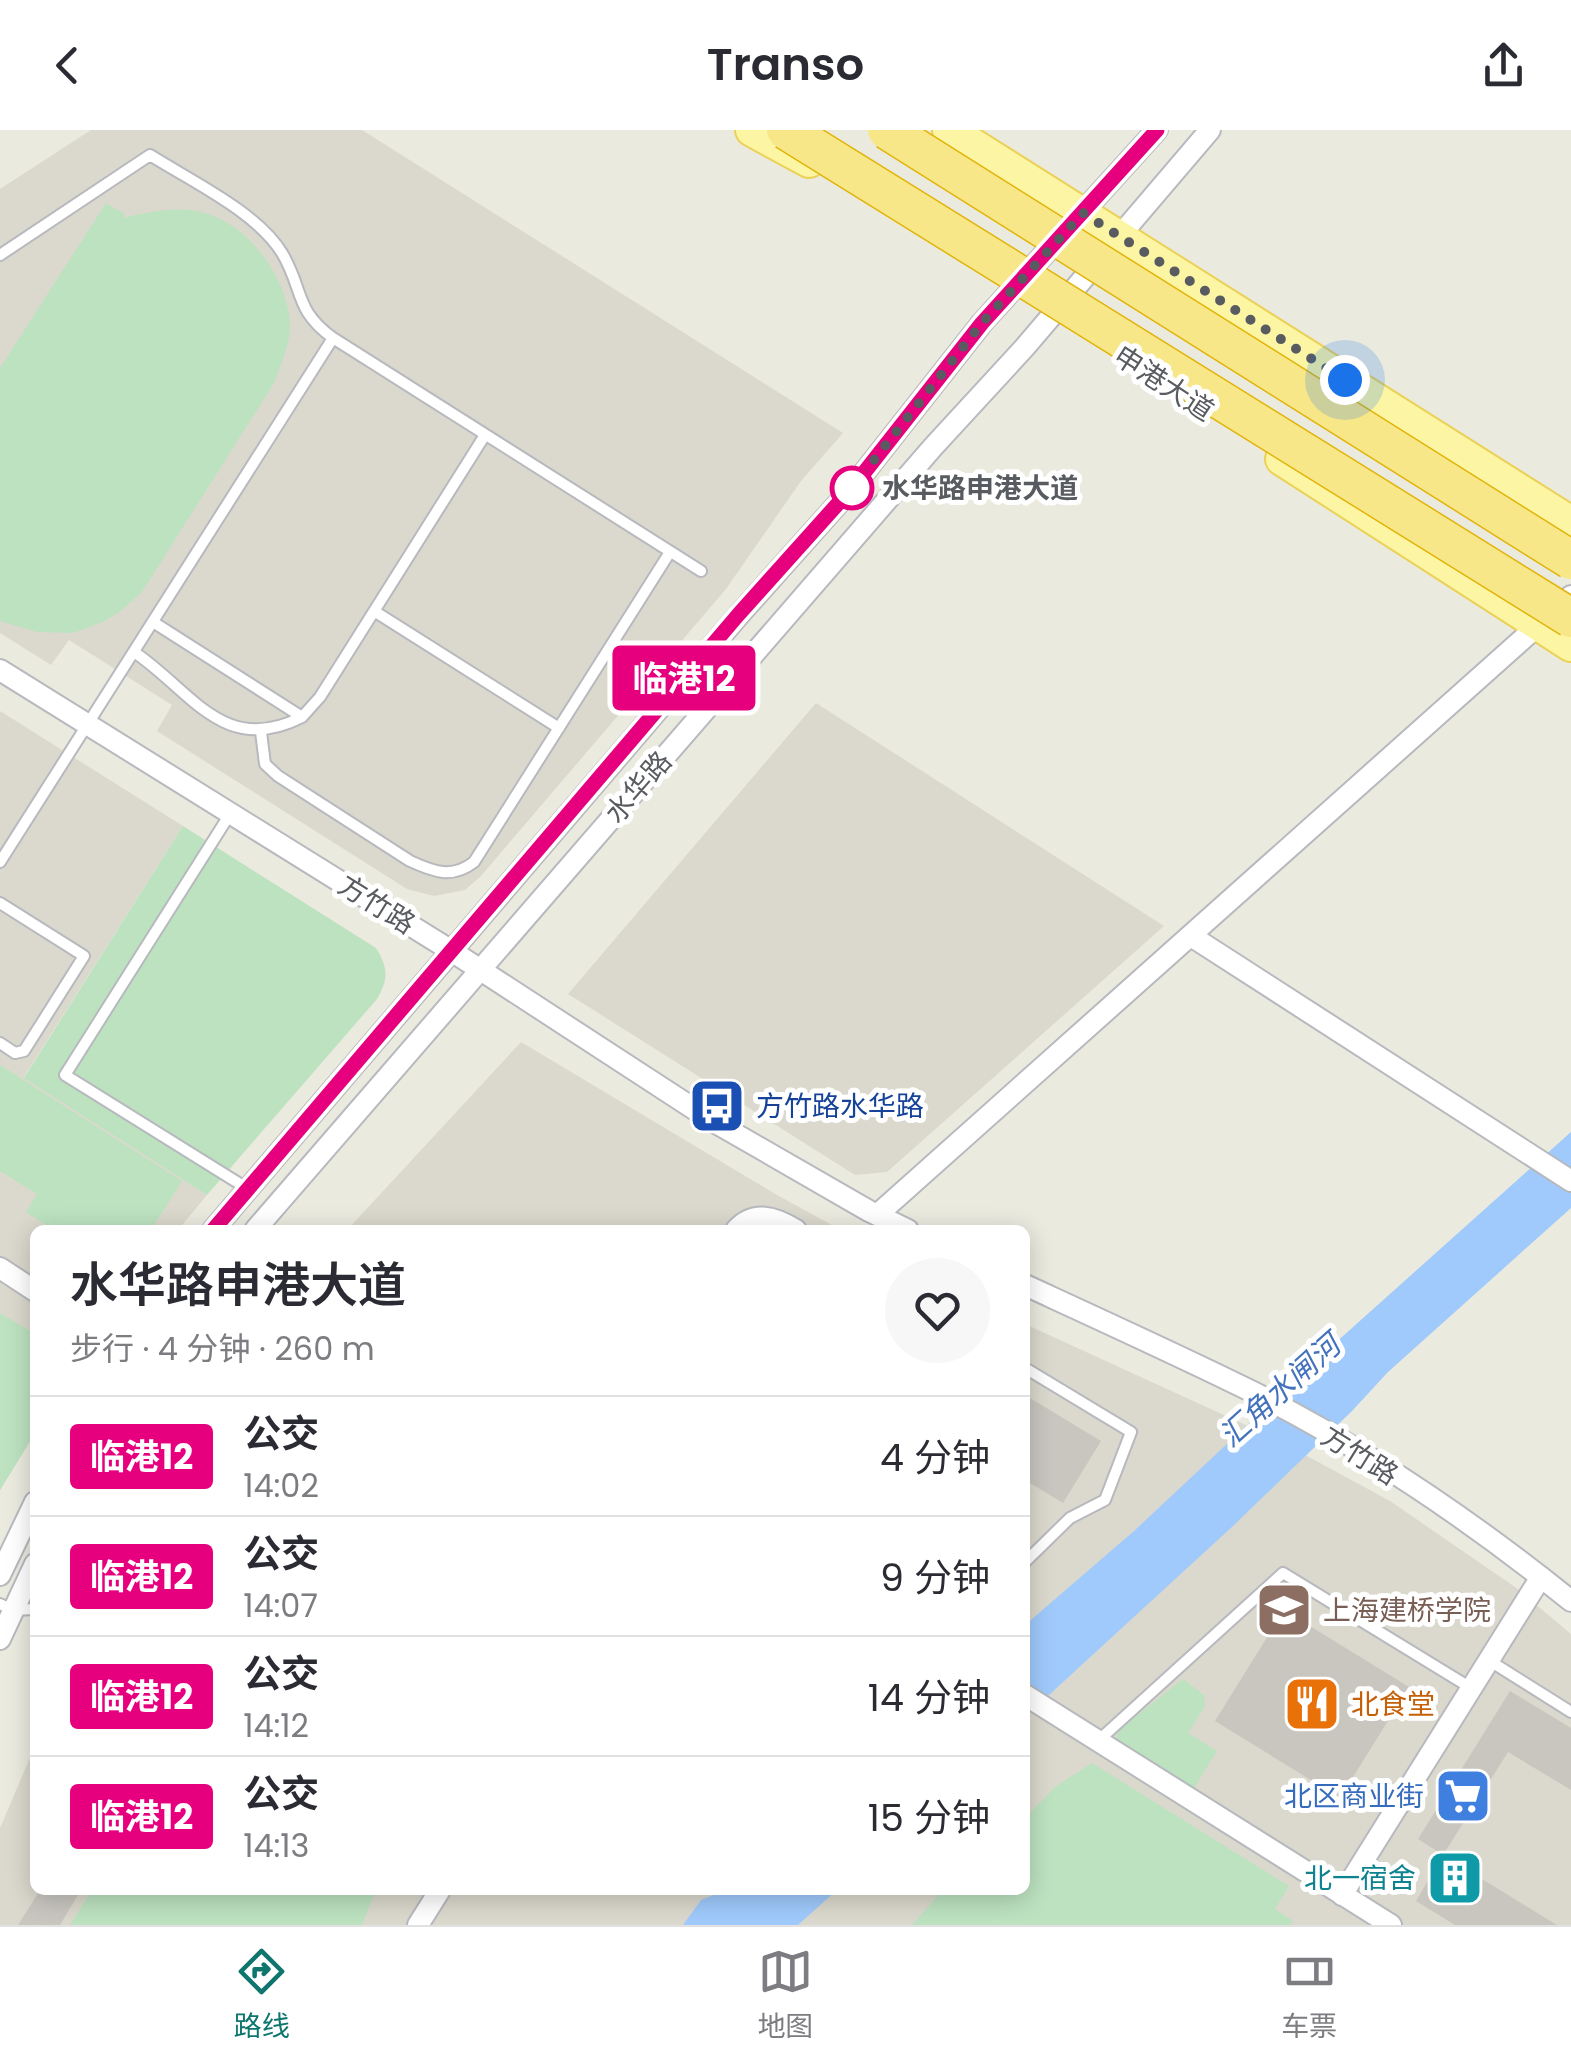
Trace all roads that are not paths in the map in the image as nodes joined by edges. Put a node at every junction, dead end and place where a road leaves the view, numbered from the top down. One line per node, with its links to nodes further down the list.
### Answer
1 (752, 130): 10 (main road, 申港大道)
2 (786, 130): 20 (highway, bridge)
3 (887, 130): 16 (highway, bridge)
4 (950, 130): 7 (main road)
5 (1157, 130): 7 (street, 水华路)
6 (1210, 130): 8 (street, 水华路)
7 (1083, 213): 8 (main road); 10 (street, 水华路)
8 (1120, 236): 11 (street, 水华路); 14 (main road)
9 (0, 255): 12 (lane)
10 (1013, 288): 11 (main road, 申港大道); 33 (street, 水华路)
11 (1054, 313): 20 (main road, 申港大道); 34 (street, 水华路)
12 (333, 338): 13 (lane); 21 (lane)
13 (486, 435): 15 (lane); 19 (lane)
14 (1571, 523)
15 (670, 552): 17 (lane); 27 (lane)
16 (1571, 560)
17 (701, 572)
18 (1571, 596): 20 (street)
19 (374, 611): 25 (lane); 27 (lane)
20 (1554, 621): 22 (main road, 申港大道); 32 (street)
21 (153, 622): 23 (lane); 25 (lane)
22 (1571, 646)
23 (134, 652): 26 (lane); 28 (lane)
24 (0, 670): 26 (street, 方竹路)
25 (302, 717): 28 (lane)
26 (88, 724): 29 (street, 方竹路); 30 (lane)
27 (559, 728): 28 (lane)
28 (261, 732)
29 (230, 813): 33 (street, 方竹路); 37 (lane)
30 (0, 862)
31 (0, 904): 35 (lane)
32 (1191, 936): 36 (street); 38 (street)
33 (450, 950): 34 (street, 方竹路); 37 (street, 水华路)
34 (478, 970): 38 (street, 方竹路); 40 (street, 水华路)
35 (0, 1044)
36 (1571, 1182)
37 (248, 1189): 39 (street, 水华路)
38 (877, 1215): 43 (street, 方竹路)
39 (217, 1225)
40 (259, 1225)
41 (741, 1225): 42 (street)
42 (784, 1225)
43 (898, 1225)
44 (2, 1275): 46 (street)
45 (1030, 1287): 52 (street, 方竹路)
46 (30, 1289)
47 (1030, 1371): 49 (lane)
48 (28, 1534): 50 (street)
49 (1030, 1557)
50 (0, 1576)
51 (30, 1576): 54 (street)
52 (1541, 1577): 53 (street, 方竹路); 56 (street)
53 (1571, 1601)
54 (16, 1608): 55 (street)
55 (0, 1639)
56 (1489, 1660): 57 (street); 59 (lane)
57 (1471, 1688): 60 (lane); 62 (street)
58 (1030, 1699): 60 (street)
59 (1571, 1712)
60 (1098, 1742): 62 (street)
61 (437, 1895): 63 (street)
62 (1342, 1895): 64 (street)
63 (418, 1925)
64 (1391, 1925)

